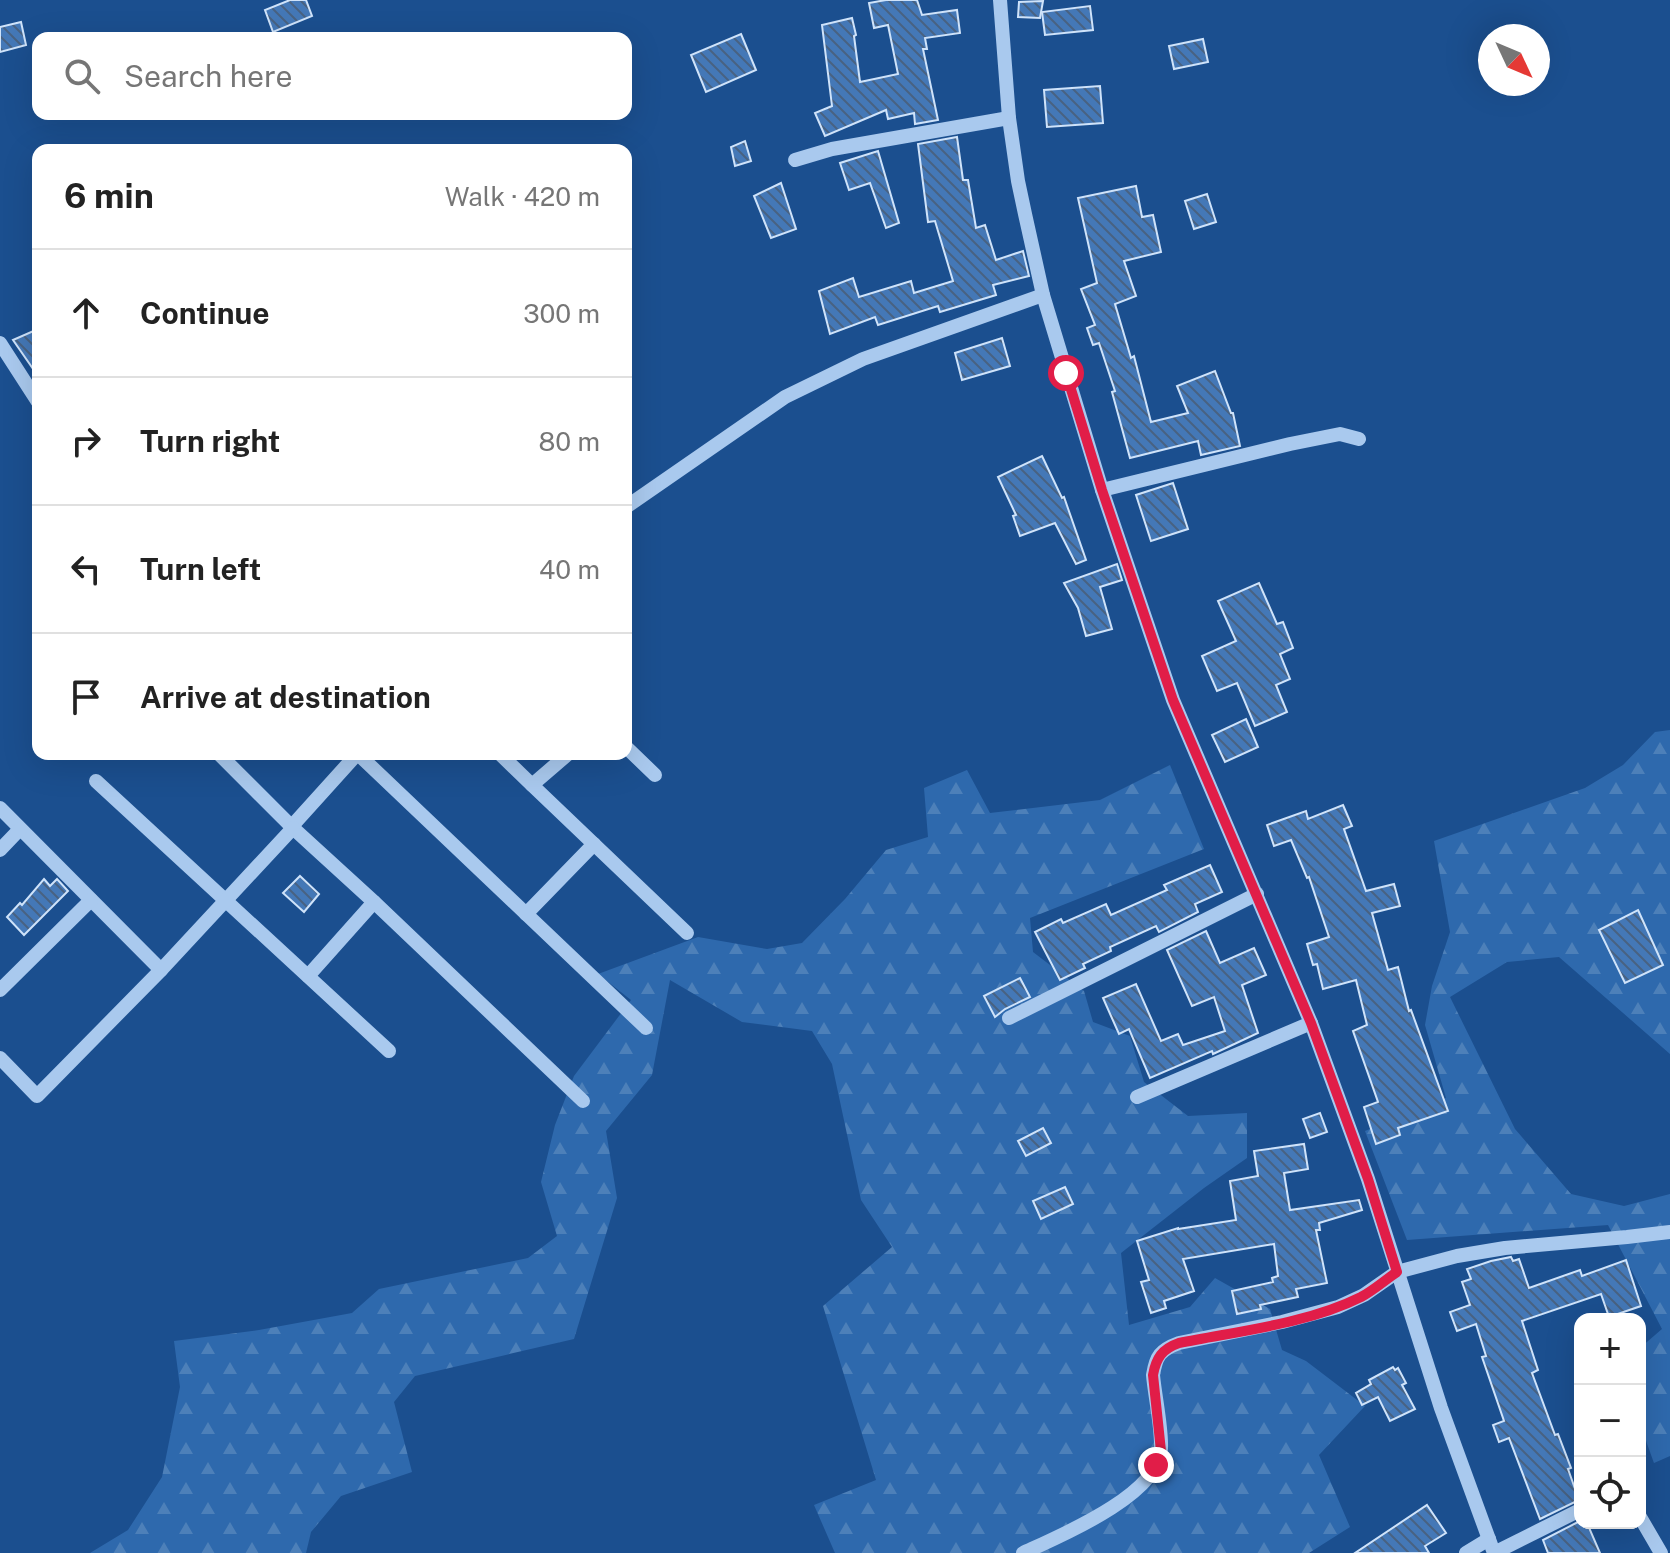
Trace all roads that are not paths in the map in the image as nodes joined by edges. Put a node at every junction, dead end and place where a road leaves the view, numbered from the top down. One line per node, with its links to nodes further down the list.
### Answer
1 (1000, 0): 2 (street)
2 (1009, 118): 3 (street); 4 (street)
3 (795, 160)
4 (1043, 295): 8 (street); 9 (street)
5 (0, 343): 6 (street)
6 (32, 393)
7 (1359, 439): 8 (street)
8 (1102, 490): 24 (street)
9 (632, 503)
10 (632, 753): 16 (street)
11 (225, 760): 20 (street)
12 (352, 760): 20 (street)
13 (363, 760): 28 (street)
14 (506, 760): 18 (street)
15 (561, 760): 18 (street)
16 (655, 775)
17 (96, 781): 26 (street)
18 (532, 785): 22 (street)
19 (0, 808): 21 (street)
20 (293, 827): 26 (street); 27 (street)
21 (20, 829): 23 (street); 25 (street)
22 (594, 844): 28 (street); 29 (street)
23 (0, 850)
24 (1257, 894): 33 (street); 34 (street)
25 (91, 900): 30 (street); 32 (street)
26 (227, 901): 30 (street); 31 (street)
27 (374, 902): 31 (street); 39 (street)
28 (526, 914): 35 (street)
29 (687, 933)
30 (161, 970): 37 (street)
31 (308, 976): 36 (street)
32 (0, 990)
33 (1009, 1018)
34 (1311, 1023): 38 (street); 41 (street)
35 (646, 1028)
36 (389, 1051)
37 (0, 1058)
38 (1137, 1097)
39 (583, 1101)
40 (1670, 1232): 41 (street)
41 (1397, 1272): 44 (street); 45 (street)
42 (1574, 1513): 44 (street)
43 (1646, 1527): 47 (street)
44 (1492, 1548): 46 (street)
45 (1023, 1553)
46 (1466, 1553)
47 (1661, 1553)

